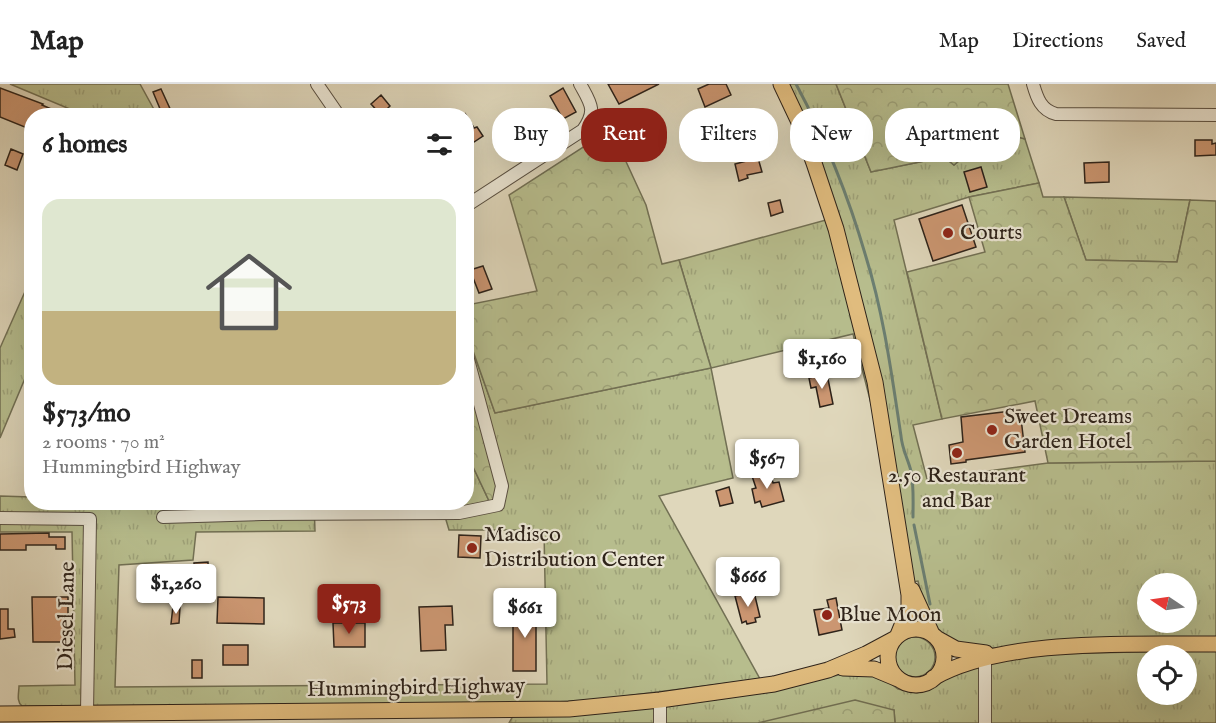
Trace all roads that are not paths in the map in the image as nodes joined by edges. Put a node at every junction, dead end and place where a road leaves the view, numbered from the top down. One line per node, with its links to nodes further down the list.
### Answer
1 (317, 84): 5 (street)
2 (580, 84): 7 (street)
3 (781, 84): 13 (main road)
4 (1033, 84): 6 (street)
5 (334, 108)
6 (1216, 115)
7 (474, 201)
8 (474, 382): 9 (street)
9 (474, 510)
10 (474, 510): 11 (street)
11 (164, 517)
12 (0, 518): 23 (street, Diesel Lane)
13 (907, 576): 14 (main road); 15 (main road)
14 (896, 637): 15 (main road); 19 (main road, Hummingbird Highway); 21 (main road)
15 (935, 637): 17 (main road); 20 (main road)
16 (1216, 644): 17 (main road)
17 (1004, 654): 18 (main road)
18 (985, 658): 20 (main road); 27 (street)
19 (828, 670): 21 (main road, Hummingbird Highway); 22 (main road, Hummingbird Highway)
20 (933, 678): 21 (main road)
21 (899, 679)
22 (660, 700): 25 (main road, Hummingbird Highway); 26 (street)
23 (87, 712): 24 (main road, Hummingbird Highway); 25 (main road, Hummingbird Highway)
24 (0, 714)
25 (111, 718)
26 (660, 723)
27 (985, 723)

